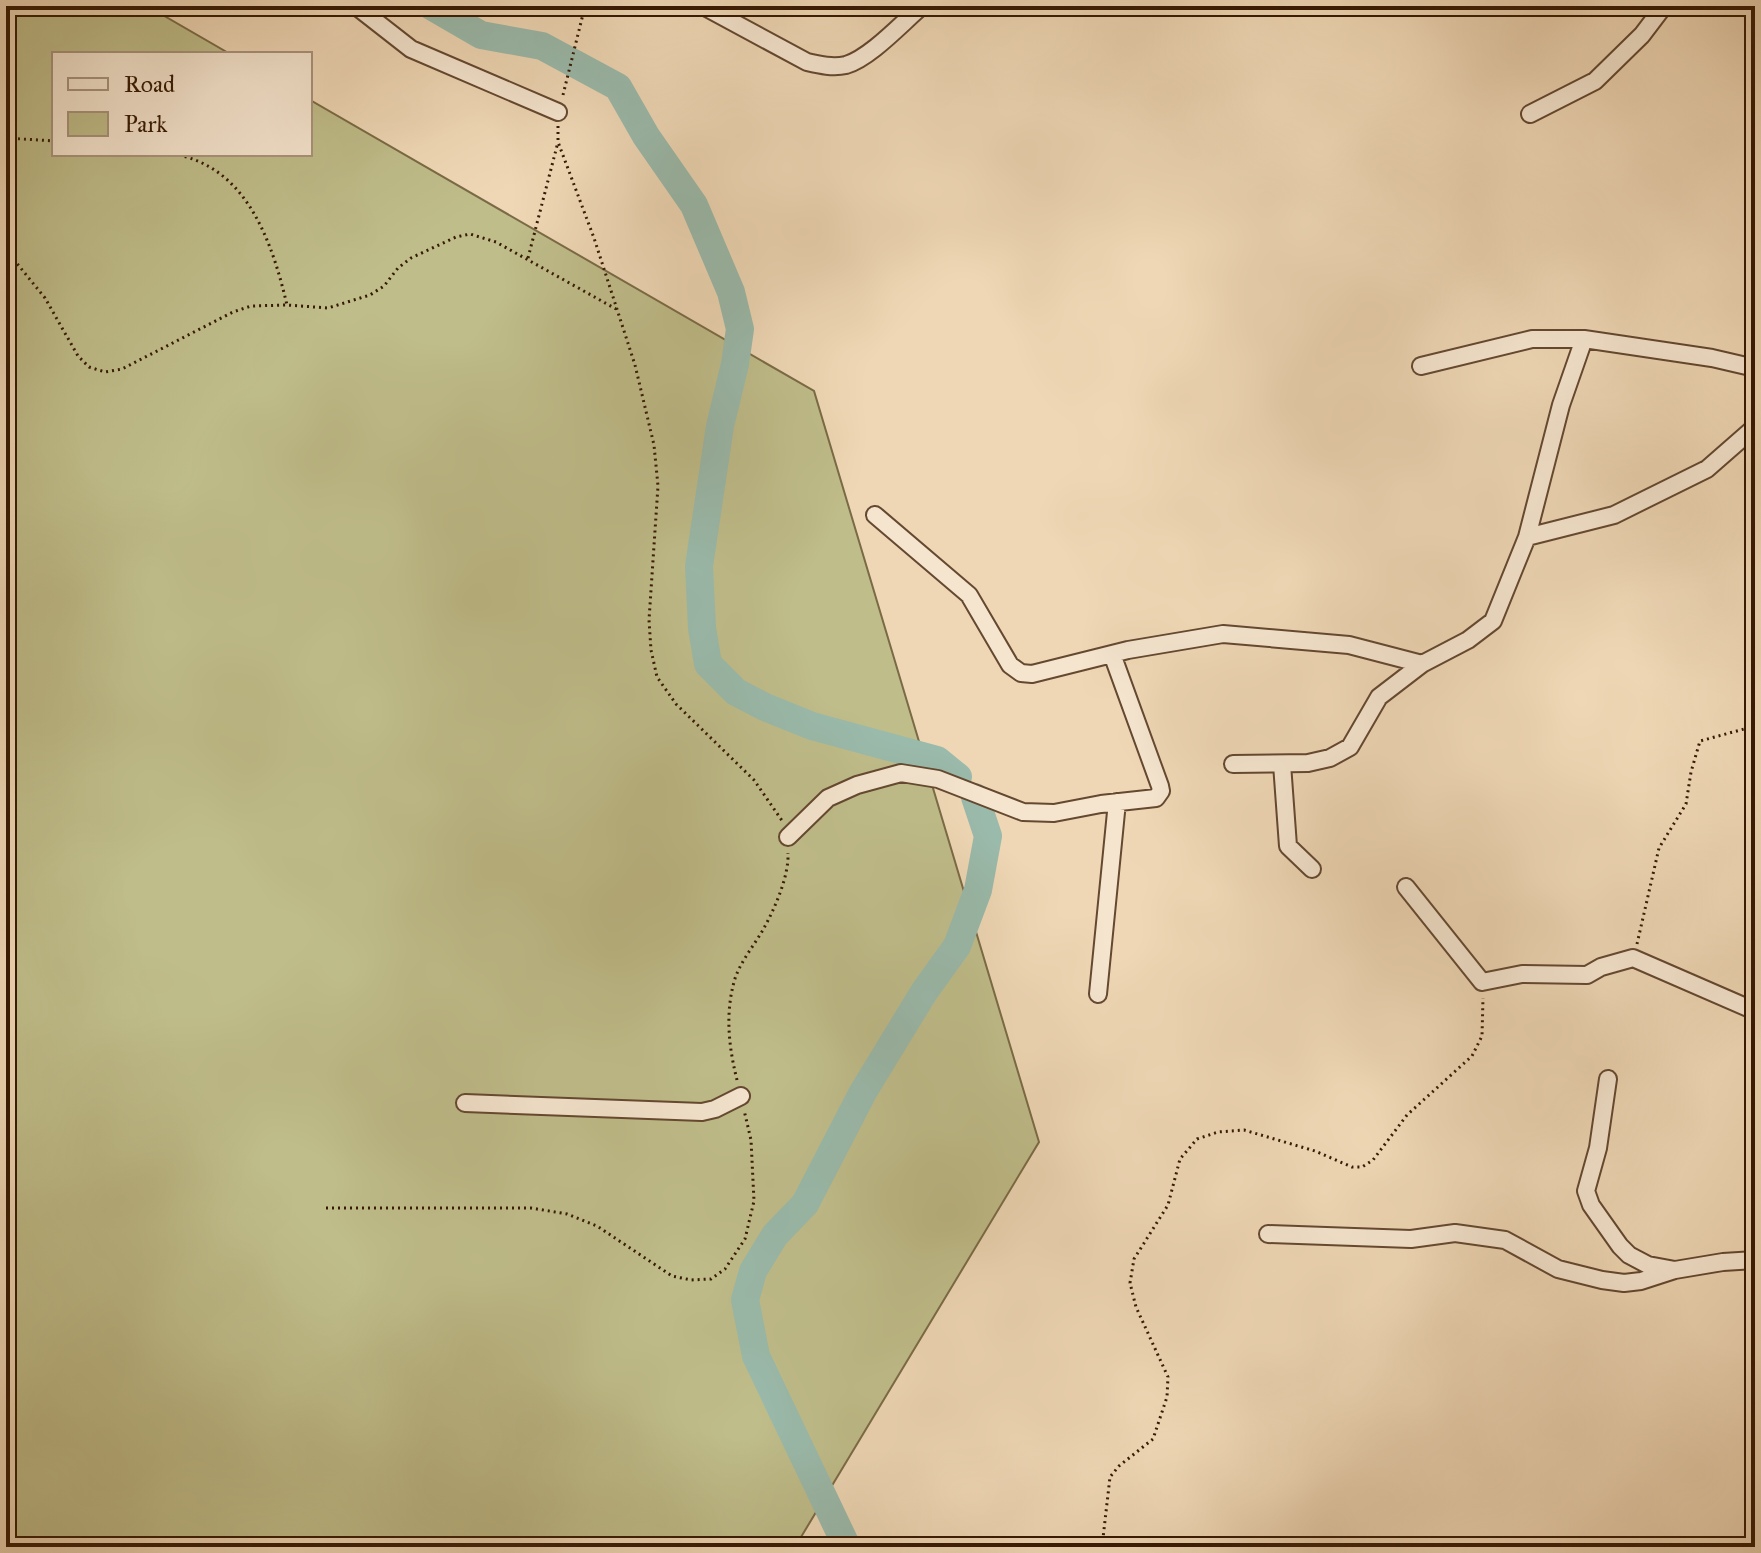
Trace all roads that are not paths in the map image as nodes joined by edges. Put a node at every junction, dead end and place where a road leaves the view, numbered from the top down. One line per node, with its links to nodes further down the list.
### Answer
1 (356, 6): 7 (street)
2 (703, 6): 3 (street)
3 (922, 6)
4 (1664, 6): 8 (street)
5 (1750, 6): 6 (street)
6 (1755, 9)
7 (558, 112)
8 (1530, 114)
9 (1584, 339): 10 (street); 11 (street); 14 (street)
10 (1421, 366)
11 (1755, 368)
12 (1755, 427): 14 (street)
13 (875, 515): 15 (street)
14 (1527, 537): 16 (street)
15 (1112, 654): 16 (street); 19 (street)
16 (1422, 664): 18 (street)
17 (1233, 764): 18 (street)
18 (1282, 764): 21 (street)
19 (1117, 802): 20 (street); 23 (street)
20 (788, 837)
21 (1312, 869)
22 (1406, 887): 24 (street)
23 (1098, 994)
24 (1755, 1011)
25 (1608, 1079): 30 (street)
26 (741, 1096): 27 (street)
27 (465, 1103)
28 (1268, 1234): 30 (street)
29 (1755, 1260): 30 (street)
30 (1675, 1270)

